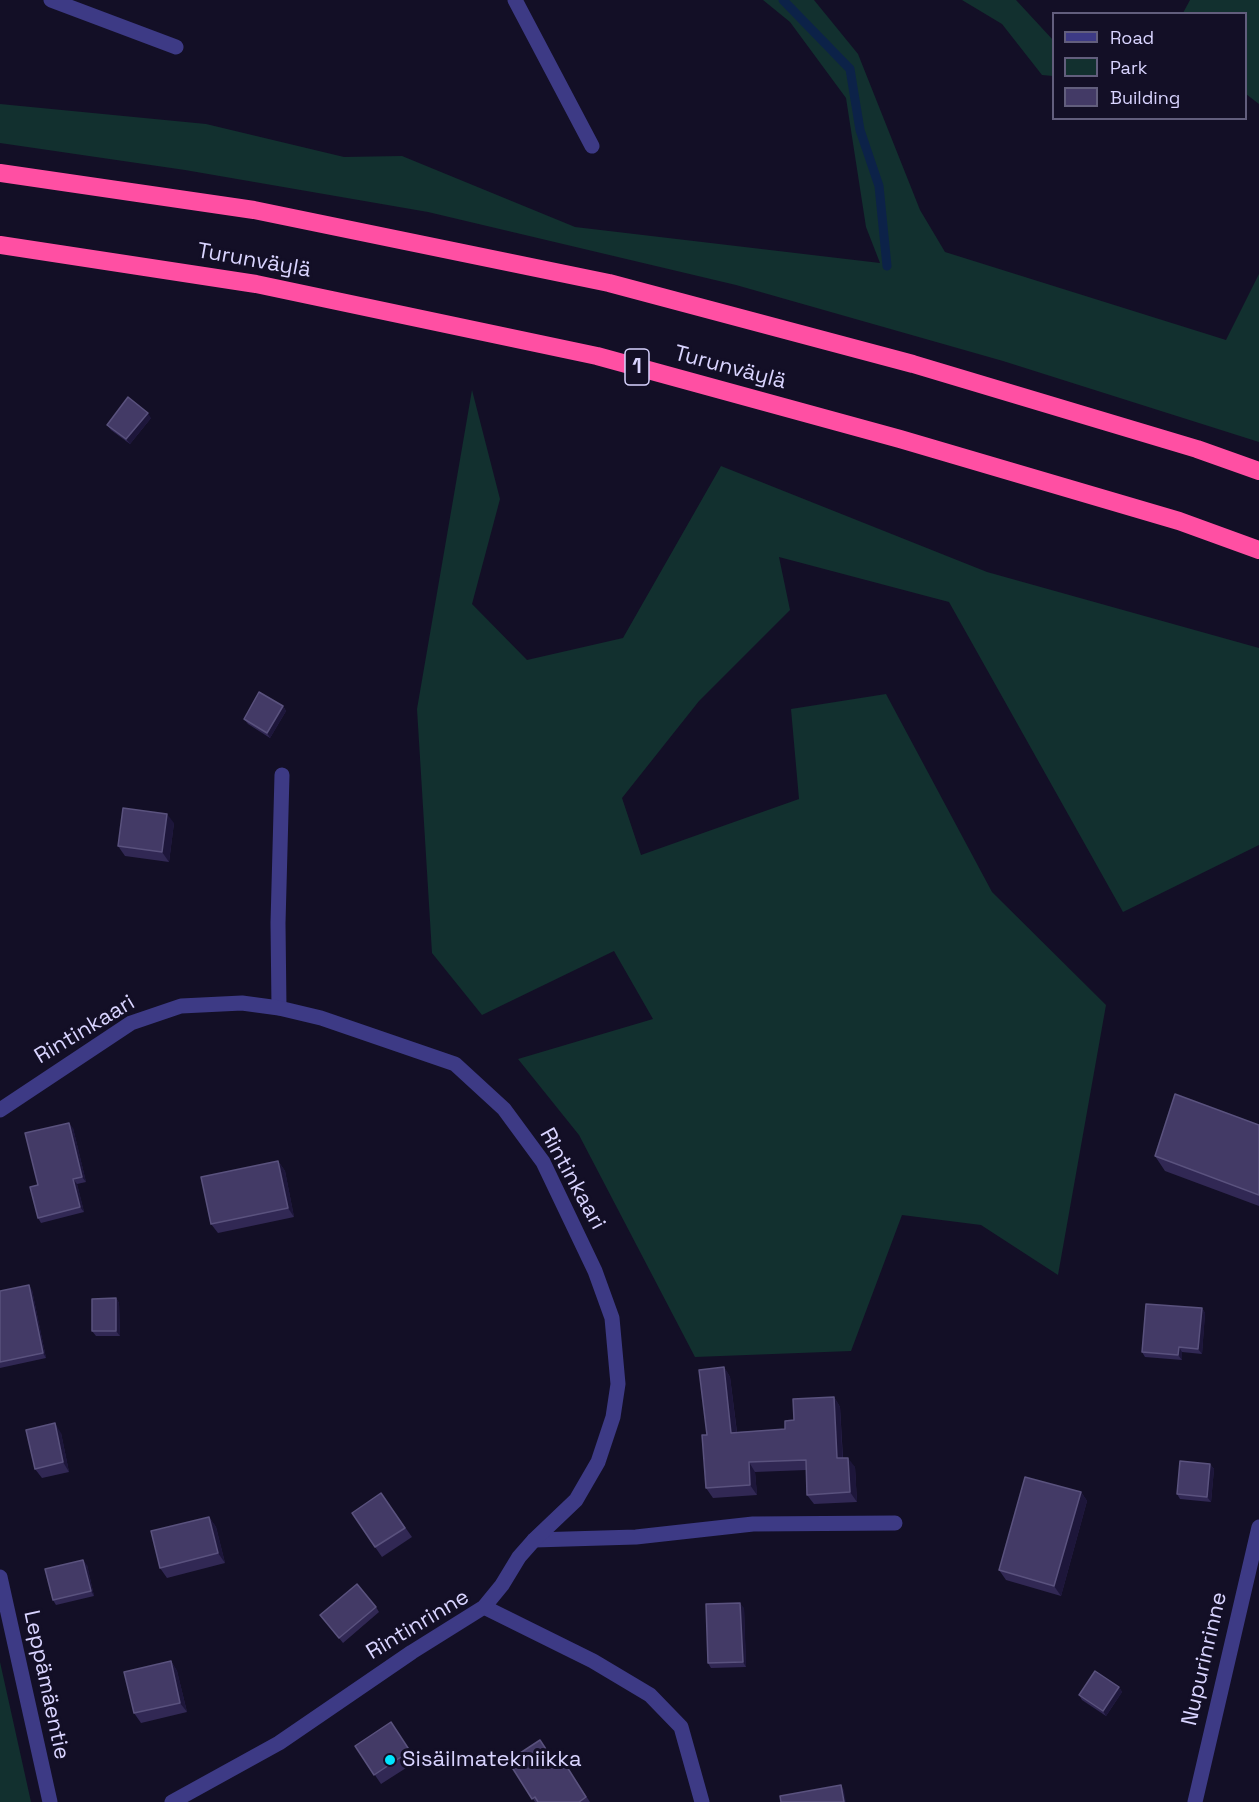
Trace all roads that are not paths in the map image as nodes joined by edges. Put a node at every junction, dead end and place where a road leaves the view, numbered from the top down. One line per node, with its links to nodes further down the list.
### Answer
1 (51, 0): 3 (street)
2 (515, 0): 4 (street)
3 (176, 47)
4 (592, 146)
5 (0, 173): 7 (highway)
6 (0, 245): 8 (highway, Turunväylä / 1)
7 (1259, 471)
8 (1259, 550)
9 (282, 775): 10 (street)
10 (279, 1008): 11 (street, Rintinkaari); 14 (street, Rintinkaari)
11 (0, 1110)
12 (895, 1523): 14 (street)
13 (1259, 1527): 20 (street, Nupurinrinne)
14 (534, 1540): 16 (street, Rintinkaari)
15 (0, 1577): 17 (street, Leppämäentie)
16 (484, 1607): 18 (street, Rintinrinne); 19 (street, Rintinrinne)
17 (50, 1802)
18 (172, 1802)
19 (702, 1802)
20 (1195, 1802)

